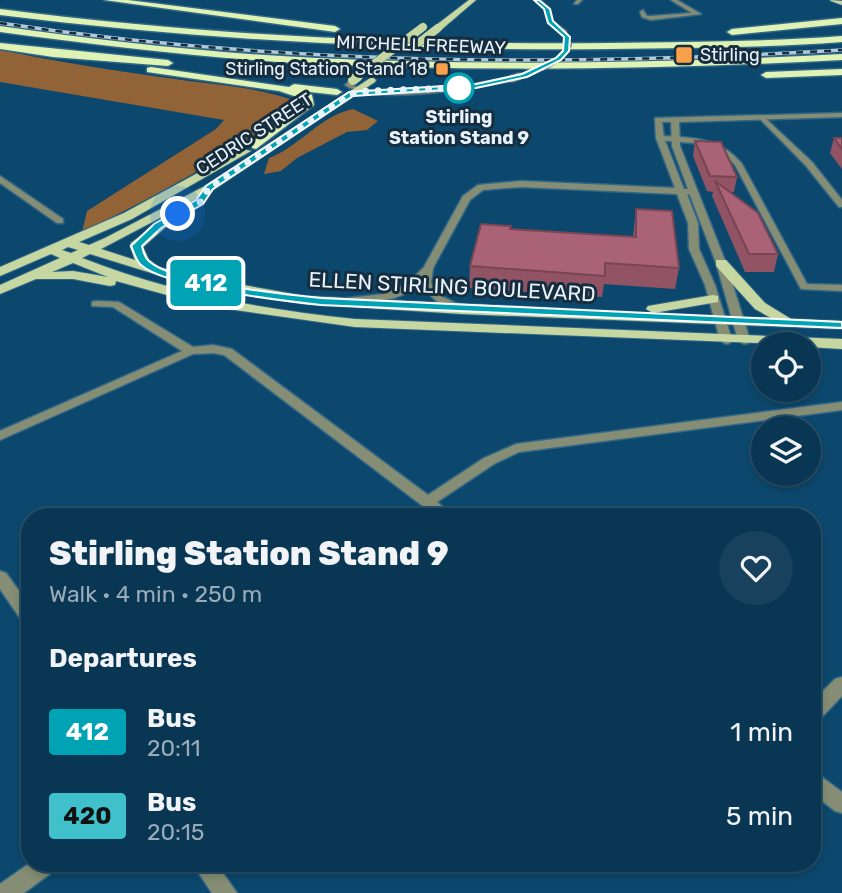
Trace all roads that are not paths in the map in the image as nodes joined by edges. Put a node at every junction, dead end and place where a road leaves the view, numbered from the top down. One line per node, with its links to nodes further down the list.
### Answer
1 (108, 0): 15 (highway)
2 (473, 0): 13 (main road, CEDRIC STREET)
3 (537, 0): 33 (lane, bridge)
4 (594, 0): 5 (lane)
5 (621, 0)
6 (833, 0): 9 (main road)
7 (673, 2): 10 (lane)
8 (0, 3): 21 (highway)
9 (842, 3)
10 (690, 9): 10 (lane)
11 (0, 12): 21 (highway, MITCHELL FREEWAY)
12 (842, 23): 17 (highway)
13 (435, 24): 31 (main road, CEDRIC STREET, bridge); 33 (main road, CEDRIC STREET, bridge)
14 (0, 29): 27 (highway, MITCHELL FREEWAY)
15 (352, 30)
16 (403, 33): 19 (highway)
17 (720, 33)
18 (660, 34): 20 (highway)
19 (506, 35)
20 (545, 35)
21 (226, 36): 23 (highway, MITCHELL FREEWAY)
22 (0, 39): 27 (highway)
23 (842, 39)
24 (0, 46): 25 (highway)
25 (41, 52): 30 (highway); 32 (highway)
26 (842, 57): 27 (highway, MITCHELL FREEWAY)
27 (308, 59)
28 (842, 72): 29 (highway)
29 (749, 76)
30 (607, 78)
31 (353, 79): 33 (lane); 34 (main road, CEDRIC STREET)
32 (254, 85): 34 (highway); 40 (highway)
33 (363, 88): 34 (lane); 42 (main road, CEDRIC STREET)
34 (337, 92): 40 (main road, CEDRIC STREET)
35 (842, 115): 36 (street)
36 (762, 118): 37 (street); 45 (lane)
37 (675, 120): 38 (street); 39 (street)
38 (661, 140): 39 (lane); 43 (street)
39 (676, 141): 44 (street); 56 (lane)
40 (256, 145): 47 (main road, CEDRIC STREET)
41 (0, 179): 46 (street)
42 (209, 188): 49 (main road, CEDRIC STREET); 54 (main road)
43 (680, 191): 44 (street); 52 (street); 59 (street)
44 (694, 192): 51 (street)
45 (842, 205)
46 (60, 221)
47 (68, 243): 48 (main road, CEDRIC STREET); 49 (main road, ELLEN STIRLING BOULEVARD)
48 (51, 250): 50 (main road, ELLEN STIRLING BOULEVARD); 53 (main road, CEDRIC STREET)
49 (89, 250): 50 (main road, CEDRIC STREET); 54 (main road, ELLEN STIRLING BOULEVARD)
50 (72, 258): 55 (main road, CEDRIC STREET); 58 (main road, ELLEN STIRLING BOULEVARD)
51 (721, 263): 65 (street); 66 (main road)
52 (428, 268): 60 (street); 62 (street)
53 (0, 272)
54 (162, 274): 60 (main road, ELLEN STIRLING BOULEVARD)
55 (29, 278): 57 (main road, CEDRIC STREET); 58 (main road)
56 (842, 288)
57 (0, 290)
58 (189, 297): 68 (main road, ELLEN STIRLING BOULEVARD)
59 (713, 299): 63 (main road); 64 (street)
60 (336, 303): 62 (main road, ELLEN STIRLING BOULEVARD)
61 (96, 304): 71 (street)
62 (462, 310): 63 (main road, ELLEN STIRLING BOULEVARD)
63 (590, 316): 64 (main road, ELLEN STIRLING BOULEVARD)
64 (720, 321): 65 (main road, ELLEN STIRLING BOULEVARD); 68 (street)
65 (739, 322): 66 (main road, ELLEN STIRLING BOULEVARD); 69 (street)
66 (792, 324): 67 (main road, ELLEN STIRLING BOULEVARD)
67 (842, 325)
68 (726, 340): 69 (main road, ELLEN STIRLING BOULEVARD)
69 (744, 340): 70 (main road, ELLEN STIRLING BOULEVARD)
70 (842, 344)
71 (191, 351): 73 (street); 74 (street)
72 (842, 406): 74 (street)
73 (0, 436)
74 (427, 502): 75 (street)
75 (435, 508)
76 (0, 577): 77 (street)
77 (21, 606)
78 (842, 684): 79 (street)
79 (821, 705)
80 (821, 788): 81 (street)
81 (842, 804)
82 (35, 872): 84 (street)
83 (210, 872): 85 (street)
84 (6, 893)
85 (226, 893)

